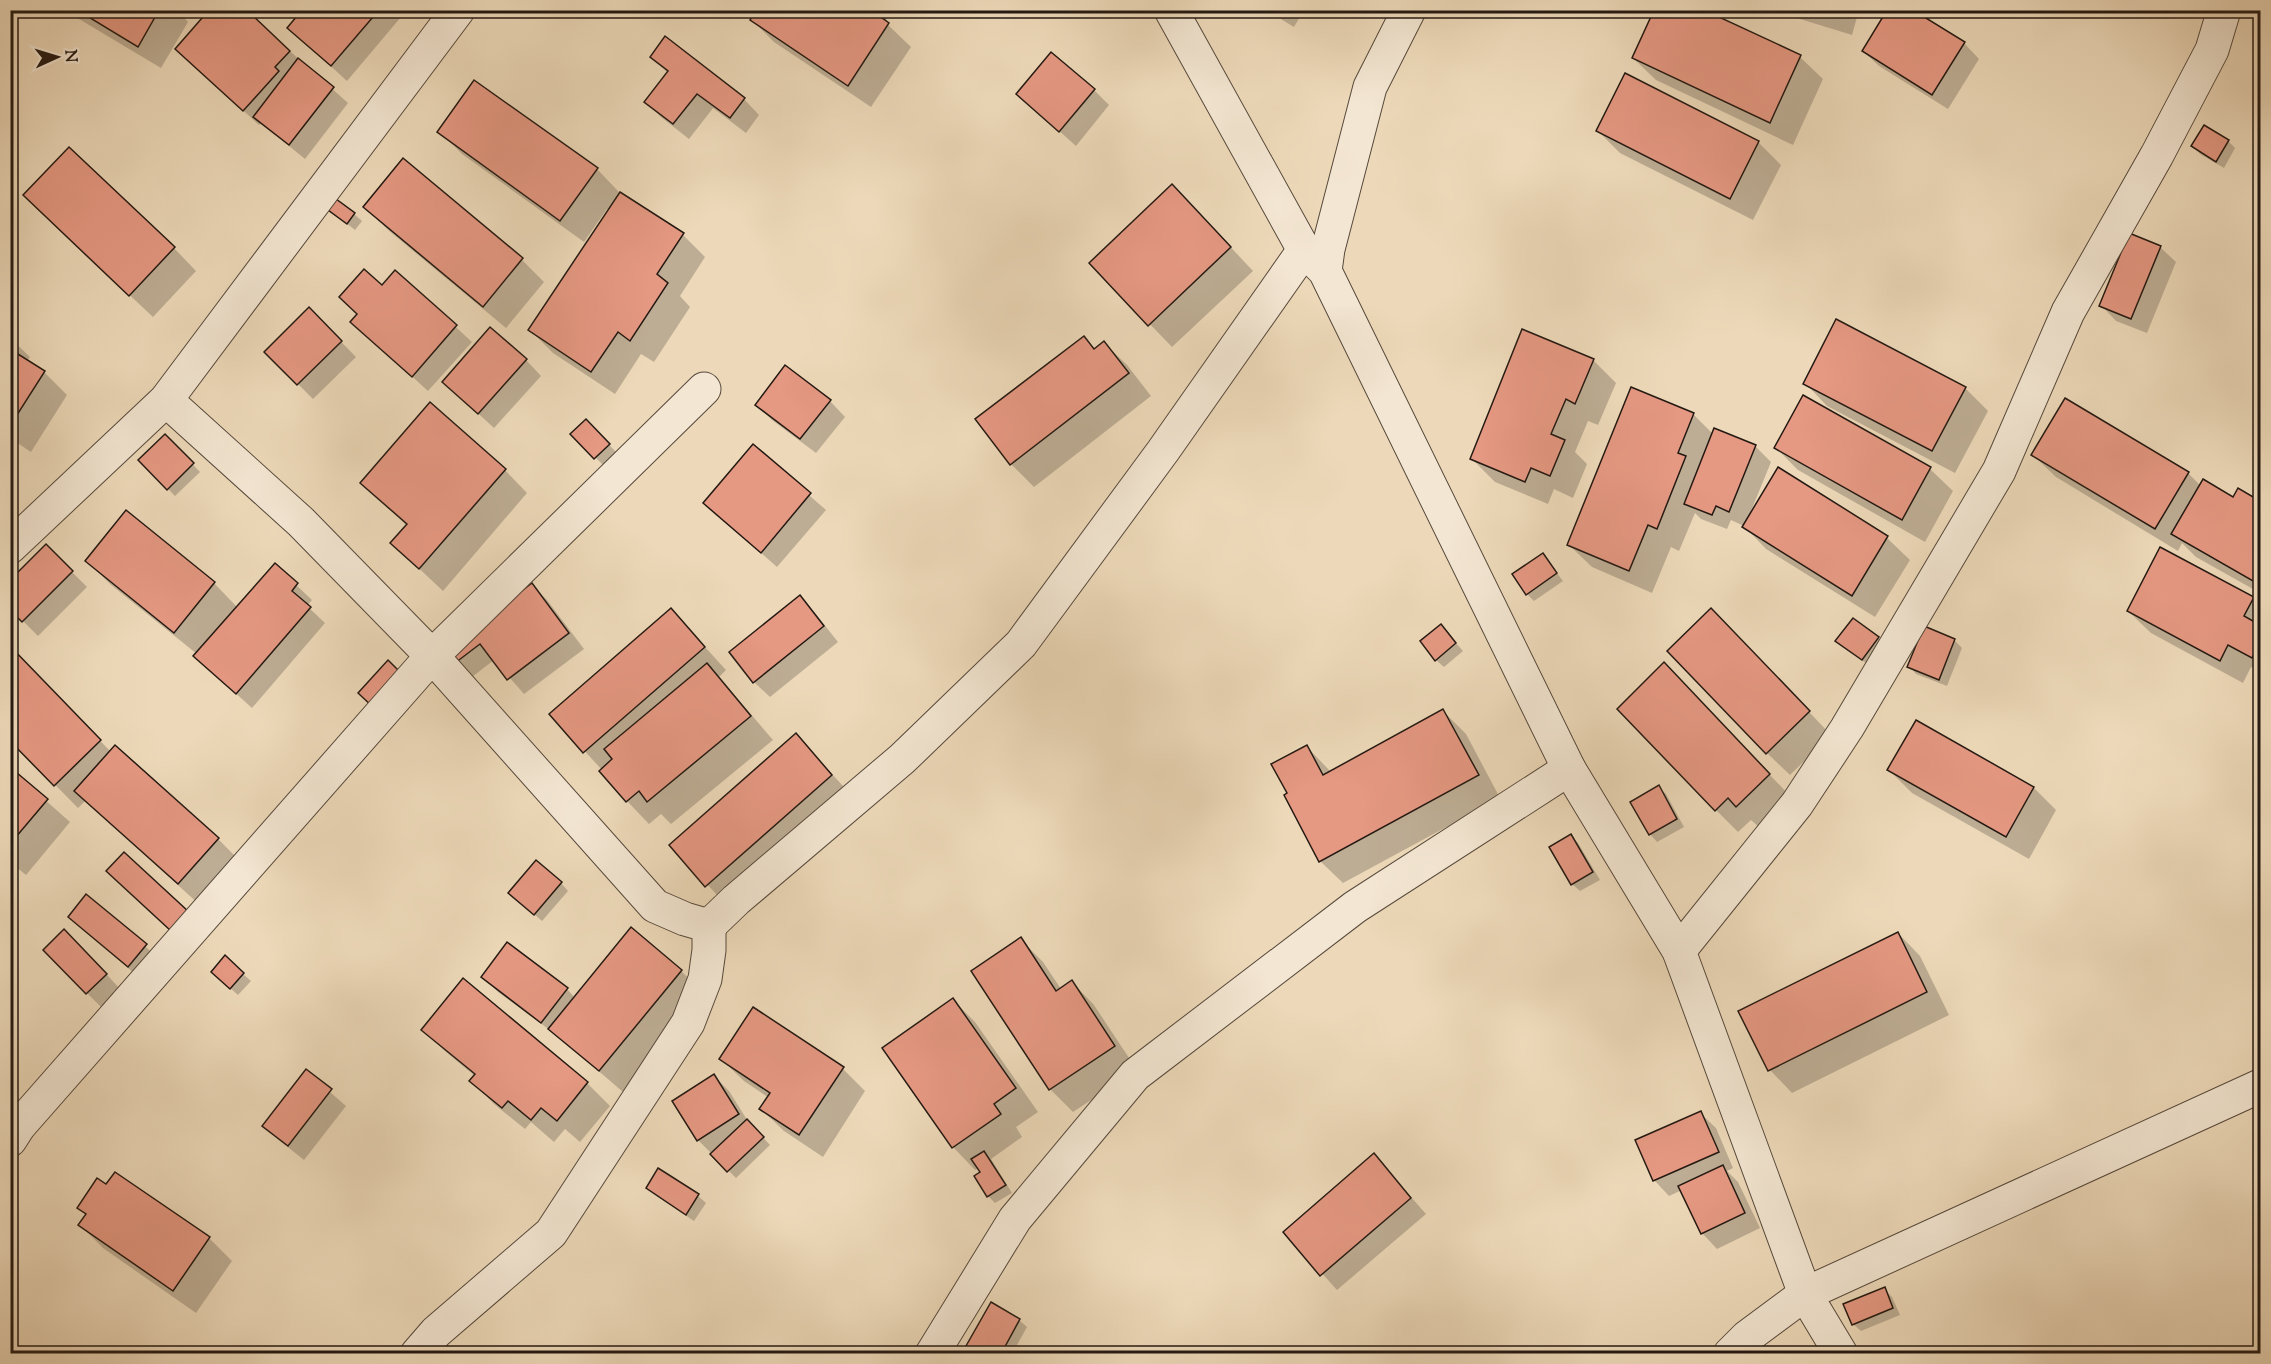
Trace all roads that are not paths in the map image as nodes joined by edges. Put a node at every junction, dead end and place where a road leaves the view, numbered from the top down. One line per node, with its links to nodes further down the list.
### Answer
1 (458, 10): 7 (street)
2 (1171, 10): 5 (street)
3 (1409, 10): 5 (street)
4 (2224, 10): 12 (street)
5 (1314, 261): 10 (street); 11 (street)
6 (704, 389): 9 (street)
7 (166, 400): 8 (street); 9 (street)
8 (10, 547)
9 (432, 656): 11 (street); 14 (street)
10 (1569, 769): 12 (street); 17 (street)
11 (709, 926): 16 (street)
12 (1679, 951): 15 (street)
13 (2260, 1086): 15 (street)
14 (10, 1140)
15 (1805, 1294): 18 (street); 19 (street)
16 (417, 1353)
17 (932, 1353)
18 (1730, 1353)
19 (1841, 1353)

